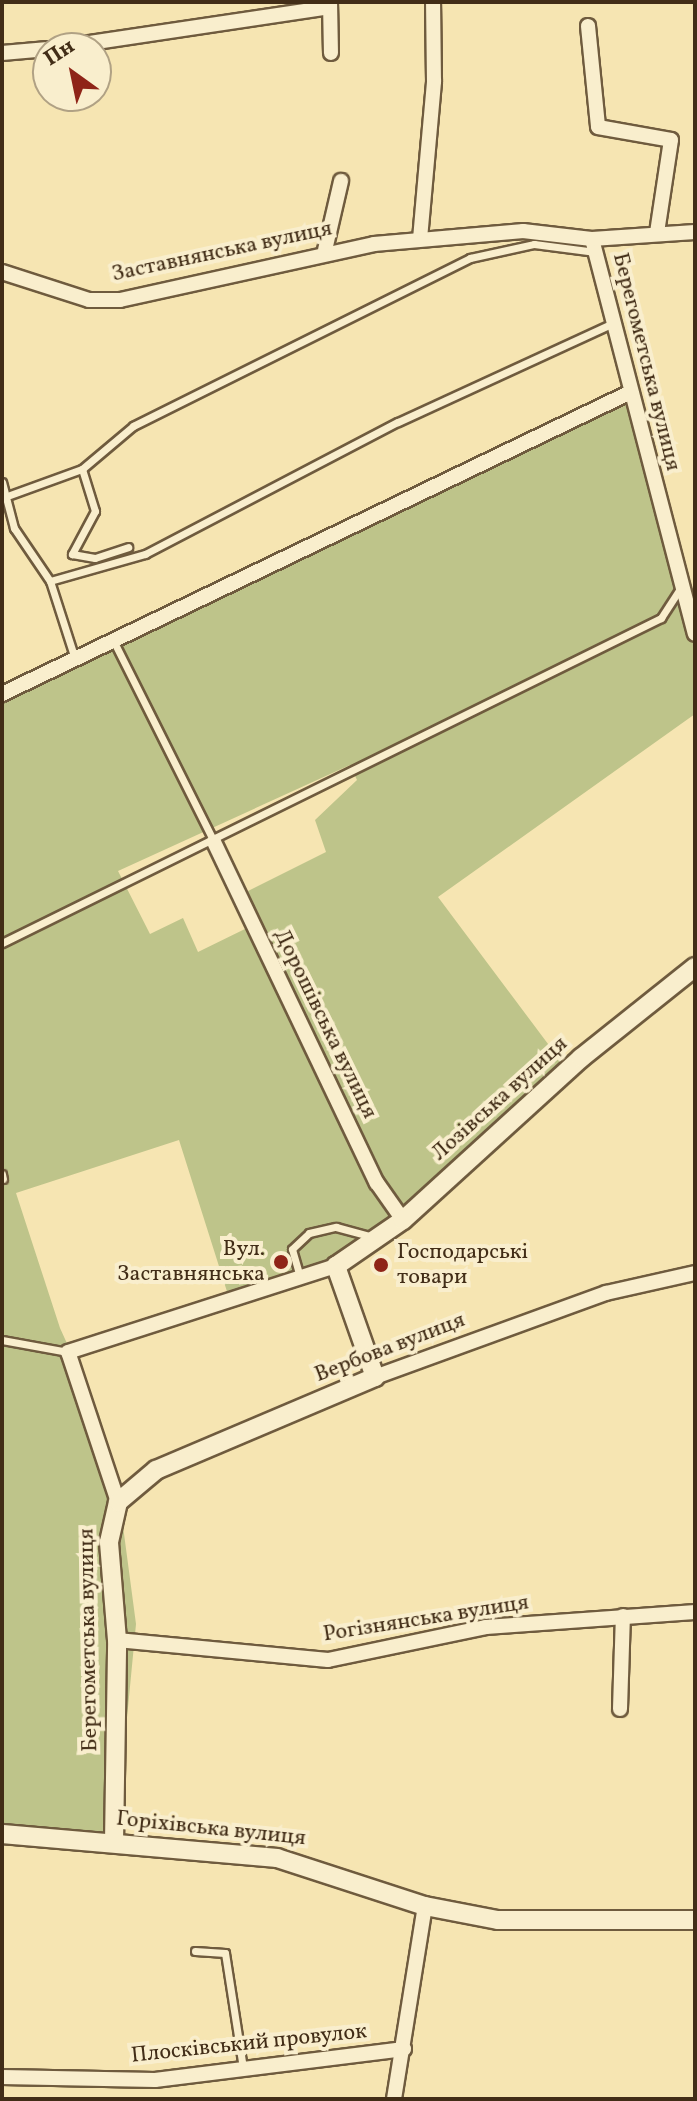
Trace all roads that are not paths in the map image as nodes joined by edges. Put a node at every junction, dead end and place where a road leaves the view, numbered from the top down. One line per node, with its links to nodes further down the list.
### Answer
1 (433, 2): 11 (street)
2 (330, 4): 4 (street); 7 (street)
3 (588, 26): 10 (street)
4 (112, 39)
5 (32, 50): 6 (street)
6 (2, 53)
7 (331, 53)
8 (341, 181): 13 (street)
9 (695, 232): 10 (street, Заставнянська вулиця)
10 (657, 233): 12 (street, Заставнянська вулиця)
11 (420, 239): 12 (street, Заставнянська вулиця); 13 (street, Заставнянська вулиця)
12 (593, 246): 15 (street, Берегометська вулиця); 17 (lane)
13 (325, 250): 14 (street, Заставнянська вулиця)
14 (2, 272)
15 (613, 323): 16 (street, Берегометська вулиця); 21 (lane)
16 (631, 392): 22 (street, Берегометська вулиця); 24 (street)
17 (82, 469): 19 (lane); 20 (lane)
18 (2, 482): 19 (lane)
19 (10, 495): 21 (lane)
20 (128, 547)
21 (50, 581): 25 (lane)
22 (682, 583): 23 (street, Берегометська вулиця); 27 (lane)
23 (695, 634)
24 (113, 640): 25 (street); 27 (lane)
25 (75, 659): 26 (street)
26 (2, 694)
27 (214, 842): 28 (lane); 30 (street, Дорошівська вулиця)
28 (2, 943)
29 (695, 967): 30 (street, Лозівська вулиця)
30 (403, 1220): 31 (street, Лозівська вулиця)
31 (379, 1238): 32 (street, Лозівська вулиця); 34 (lane)
32 (336, 1266): 34 (street); 37 (street)
33 (695, 1273): 37 (street, Вербова вулиця)
34 (303, 1281): 36 (street)
35 (2, 1340): 36 (lane)
36 (68, 1352): 38 (street, Берегометська вулиця)
37 (375, 1377): 38 (street, Вербова вулиця)
38 (118, 1502): 41 (street, Берегометська вулиця)
39 (695, 1612): 40 (street, Рогізнянська вулиця)
40 (623, 1616): 41 (street, Рогізнянська вулиця); 42 (street)
41 (117, 1640): 44 (street, Берегометська вулиця)
42 (620, 1709)
43 (2, 1834): 44 (street, Горіхівська вулиця)
44 (114, 1842): 45 (street, Горіхівська вулиця)
45 (425, 1906): 46 (street, Горіхівська вулиця); 48 (street)
46 (695, 1920)
47 (195, 1951): 49 (lane)
48 (404, 2049): 49 (street, Плосківський провулок); 51 (street)
49 (243, 2071): 50 (street, Плосківський провулок)
50 (2, 2077)
51 (394, 2099)

